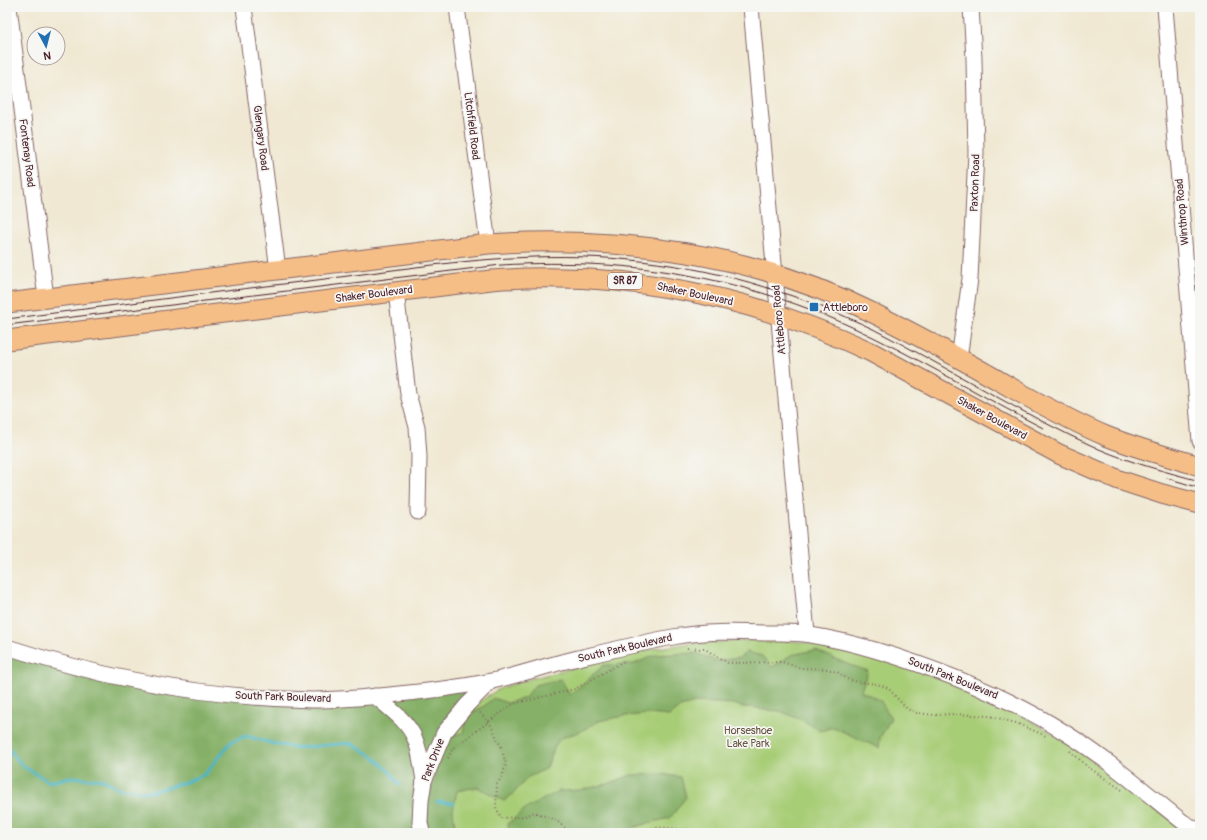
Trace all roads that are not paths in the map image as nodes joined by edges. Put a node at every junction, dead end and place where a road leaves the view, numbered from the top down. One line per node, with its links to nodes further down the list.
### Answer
1 (9, 7): 11 (street, Fontenay Road)
2 (244, 7): 8 (street, Glengary Road)
3 (457, 7): 7 (street, Litchfield Road)
4 (751, 7): 9 (street, Attleboro Road)
5 (971, 7): 15 (street, Paxton Road)
6 (1166, 7): 16 (street, Winthrop Road)
7 (488, 244): 8 (main road); 9 (main road)
8 (278, 270): 11 (main road)
9 (775, 274): 13 (street, Attleboro Road); 15 (main road)
10 (396, 291): 13 (main road, Shaker Boulevard / SR 87); 14 (main road, Shaker Boulevard / SR 87); 19 (street)
11 (46, 298): 12 (main road)
12 (7, 303)
13 (779, 315): 18 (main road, Shaker Boulevard / SR 87); 20 (street, Attleboro Road)
14 (7, 340)
15 (959, 359): 17 (main road)
16 (1200, 441)
17 (1200, 466)
18 (1200, 504)
19 (418, 512)
20 (807, 634): 22 (street, South Park Boulevard); 25 (street, South Park Boulevard)
21 (7, 647): 23 (street, South Park Boulevard)
22 (491, 681): 23 (street, South Park Boulevard); 24 (street, Park Drive)
23 (375, 696): 24 (street)
24 (424, 781): 26 (street, Park Drive)
25 (1200, 832)
26 (422, 833)

